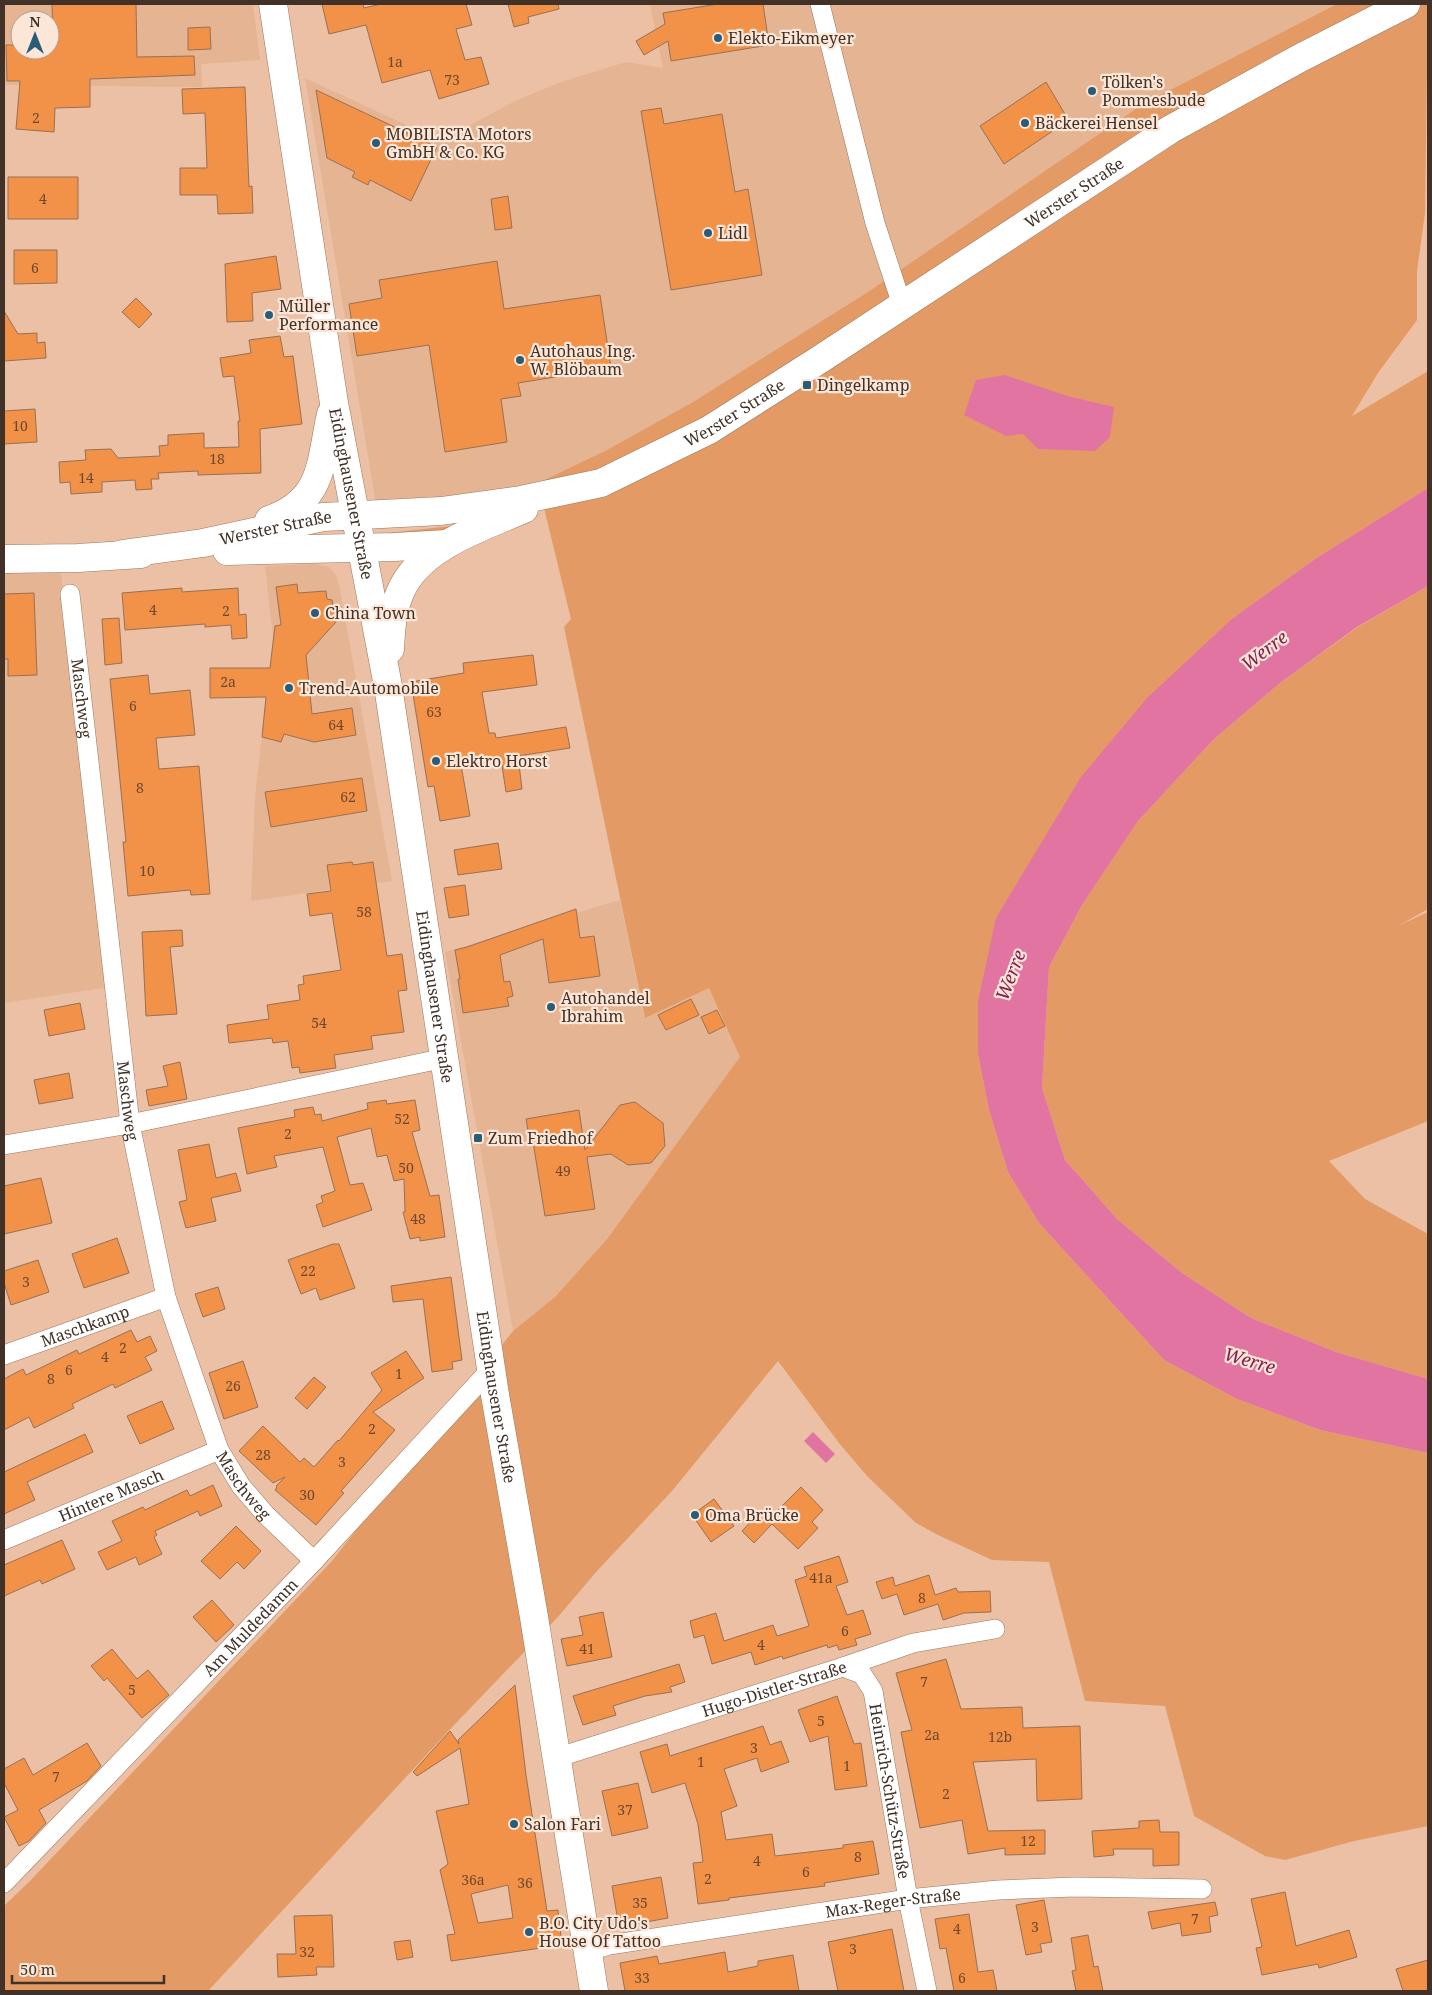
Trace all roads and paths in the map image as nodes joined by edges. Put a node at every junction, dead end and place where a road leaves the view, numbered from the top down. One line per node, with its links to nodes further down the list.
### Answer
1 (273, 4): 5 (main road, Eidinghausener Straße)
2 (820, 4): 4 (street)
3 (1406, 4): 4 (main road, Werster Straße)
4 (902, 305): 6 (main road, Werster Straße)
5 (334, 403): 7 (main road, Eidinghausener Straße); 8 (main road)
6 (560, 492): 7 (main road, Werster Straße); 9 (main road)
7 (354, 516): 8 (main road, Werster Straße); 10 (main road, Eidinghausener Straße)
8 (203, 543): 11 (main road, Werster Straße)
9 (447, 544): 10 (main road, Werster Straße); 14 (main road)
10 (361, 547): 11 (main road, Werster Straße); 14 (main road, Eidinghausener Straße)
11 (122, 554): 12 (main road, Werster Straße)
12 (4, 559)
13 (70, 594): 16 (street, Maschweg)
14 (388, 686): 15 (main road, Eidinghausener Straße)
15 (445, 1058): 16 (street); 20 (main road, Eidinghausener Straße)
16 (130, 1124): 17 (street); 18 (street, Maschweg)
17 (4, 1144)
18 (166, 1297): 19 (street, Maschkamp); 21 (street, Maschweg)
19 (4, 1355)
20 (492, 1368): 23 (street, Am Muldedamm); 26 (main road, Eidinghausener Straße)
21 (219, 1450): 22 (street, Hintere Masch); 23 (street, Maschweg)
22 (4, 1540)
23 (314, 1561): 27 (street, Am Muldedamm)
24 (995, 1630): 25 (street, Hugo-Distler-Straße)
25 (843, 1668): 26 (street, Hugo-Distler-Straße); 29 (street, Heinrich-Schütz-Straße)
26 (556, 1758): 30 (main road, Eidinghausener Straße)
27 (6, 1876)
28 (1202, 1889): 29 (street, Max-Reger-Straße)
29 (908, 1900): 30 (street, Max-Reger-Straße); 32 (street, Heinrich-Schütz-Straße)
30 (588, 1951): 31 (main road, Eidinghausener Straße)
31 (594, 1991)
32 (927, 1991)

